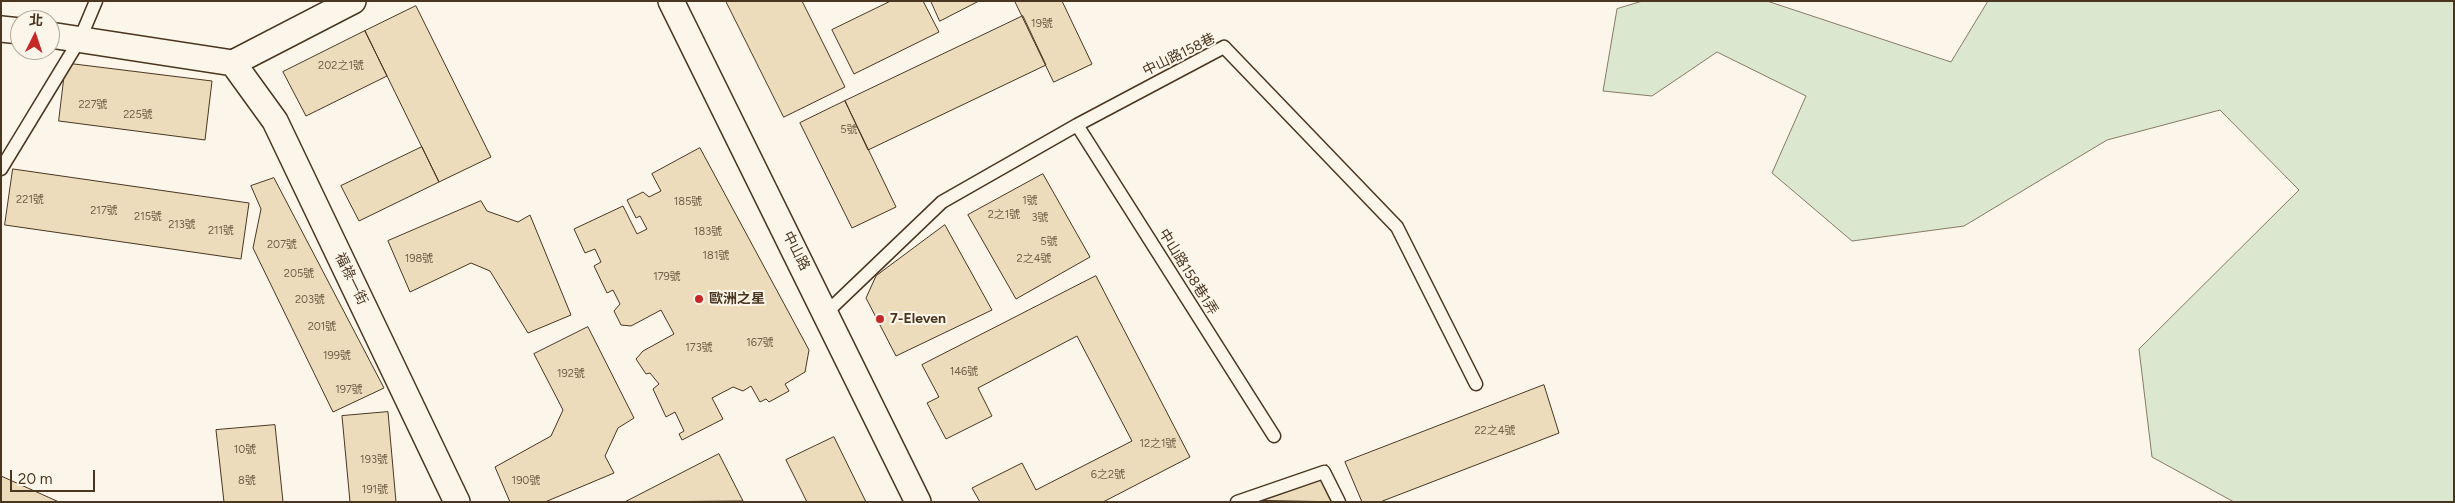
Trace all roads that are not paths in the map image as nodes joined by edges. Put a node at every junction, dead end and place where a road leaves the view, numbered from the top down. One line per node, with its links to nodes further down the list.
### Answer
1 (96, 1): 5 (lane)
2 (353, 1): 6 (street)
3 (671, 1): 9 (street, 中山路)
4 (60, 36): 5 (street)
5 (80, 38): 6 (street); 8 (lane)
6 (233, 64): 12 (street, 福祿一街)
7 (1077, 125): 9 (lane, 中山路158巷); 10 (lane, 中山路158巷); 11 (lane, 中山路158巷1弄)
8 (1, 169)
9 (826, 313): 13 (street, 中山路)
10 (1476, 384)
11 (1274, 436)
12 (456, 502)
13 (918, 502)
14 (1237, 502): 15 (lane)
15 (1339, 502)

